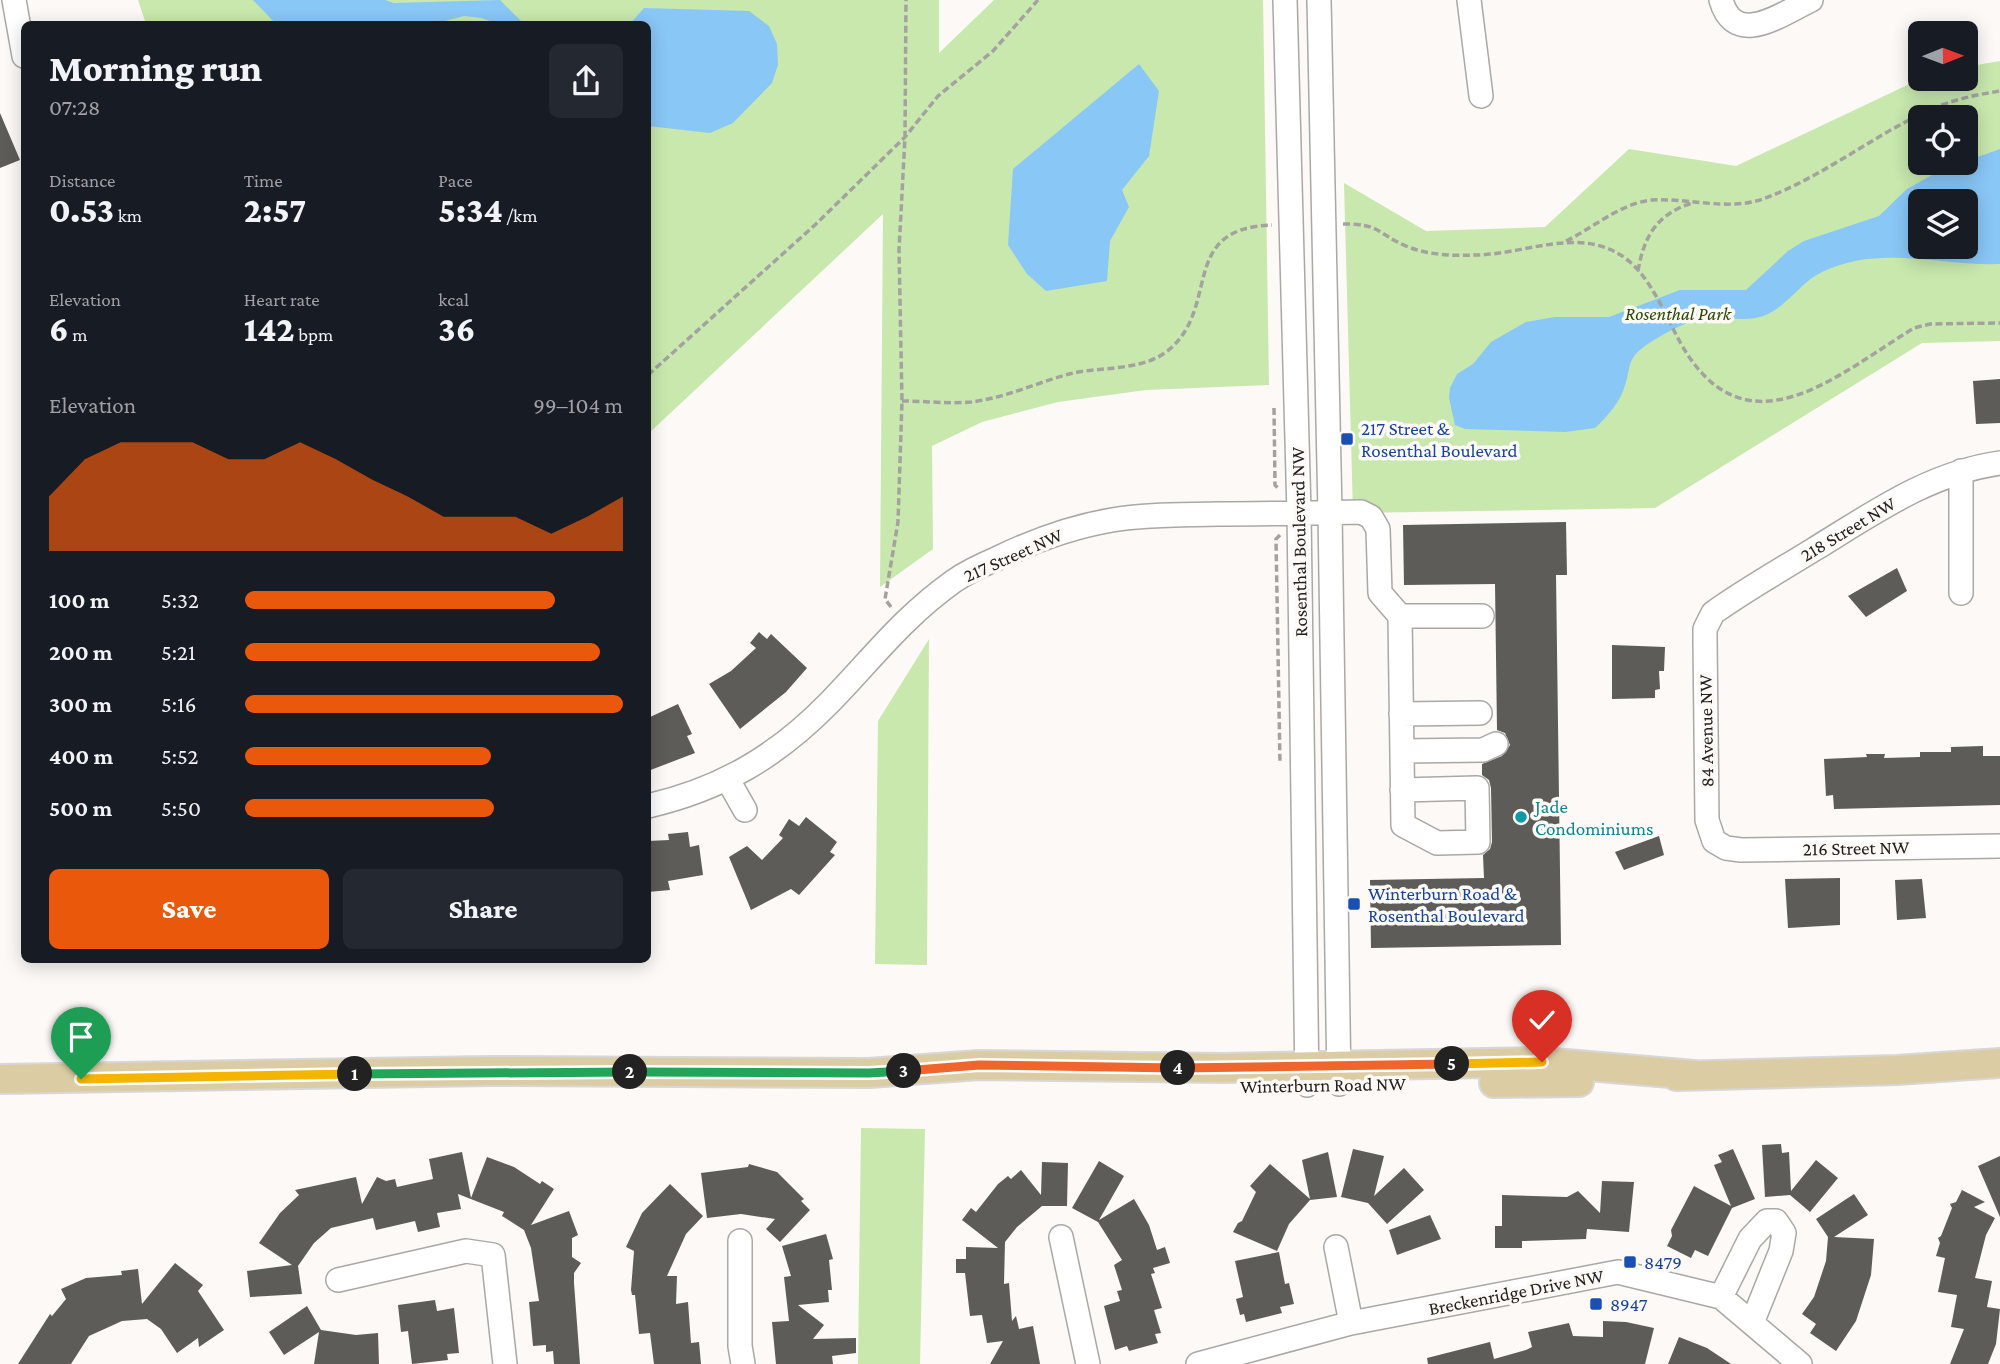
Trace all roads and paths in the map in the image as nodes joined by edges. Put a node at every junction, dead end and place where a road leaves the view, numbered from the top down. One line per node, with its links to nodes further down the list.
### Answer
1 (14, 0): 9 (street)
2 (906, 0): 12 (path)
3 (1038, 0): 12 (path)
4 (1285, 0): 23 (street, Rosenthal Boulevard NW)
5 (1319, 0): 24 (street, Rosenthal Boulevard NW)
6 (1469, 0): 11 (street)
7 (1721, 0): 8 (street)
8 (1811, 0)
9 (21, 39)
10 (2000, 91): 13 (path)
11 (1481, 96)
12 (905, 137): 19 (path); 20 (path)
13 (1694, 202): 16 (path); 17 (path)
14 (1281, 224): 20 (path)
15 (1333, 224): 16 (path)
16 (1561, 244): 17 (path)
17 (1640, 273): 18 (path)
18 (2000, 323)
19 (651, 372)
20 (902, 401): 27 (path)
21 (2000, 463): 22 (street, 218 Street NW)
22 (1961, 471): 26 (street); 30 (street, 218 Street NW)
23 (1299, 513): 24 (street, 217 Street NW); 36 (street, 217 Street NW); 44 (street, Rosenthal Boulevard NW)
24 (1330, 513): 29 (street, 217 Street NW); 45 (street, Rosenthal Boulevard NW)
25 (1280, 536): 35 (path)
26 (1961, 593)
27 (891, 609)
28 (1482, 616): 29 (street)
29 (1400, 617): 32 (street)
30 (1708, 619): 40 (street, 84 Avenue NW)
31 (1480, 713): 32 (street)
32 (1401, 714): 34 (street)
33 (1491, 749): 34 (street)
34 (1402, 751): 37 (street)
35 (1280, 772)
36 (728, 780): 38 (street, 217 Street NW); 39 (street)
37 (1402, 790)
38 (651, 805)
39 (745, 810)
40 (1714, 841): 41 (street, 216 Street NW)
41 (2000, 846)
42 (2000, 1063): 43 (main road, Winterburn Road NW)
43 (1897, 1070): 45 (main road, Winterburn Road NW); 46 (main road, Winterburn Road NW)
44 (1307, 1075): 45 (main road, Winterburn Road NW); 48 (main road, Winterburn Road NW)
45 (1338, 1075)
46 (2000, 1075)
47 (0, 1079): 48 (main road, Winterburn Road NW)
48 (81, 1079): 49 (main road, Winterburn Road NW)
49 (0, 1093)
50 (1061, 1237): 59 (street)
51 (740, 1241): 58 (street)
52 (1336, 1247): 55 (street)
53 (338, 1280): 57 (street)
54 (1721, 1297): 55 (street, Breckenridge Drive NW); 56 (street, Breckenridge Drive NW); 56 (street)
55 (1351, 1323): 60 (street, Breckenridge Drive NW)
56 (1752, 1323): 61 (street, Breckenridge Drive NW)
57 (505, 1364)
58 (743, 1364)
59 (1088, 1364)
60 (1198, 1364)
61 (1800, 1364)

